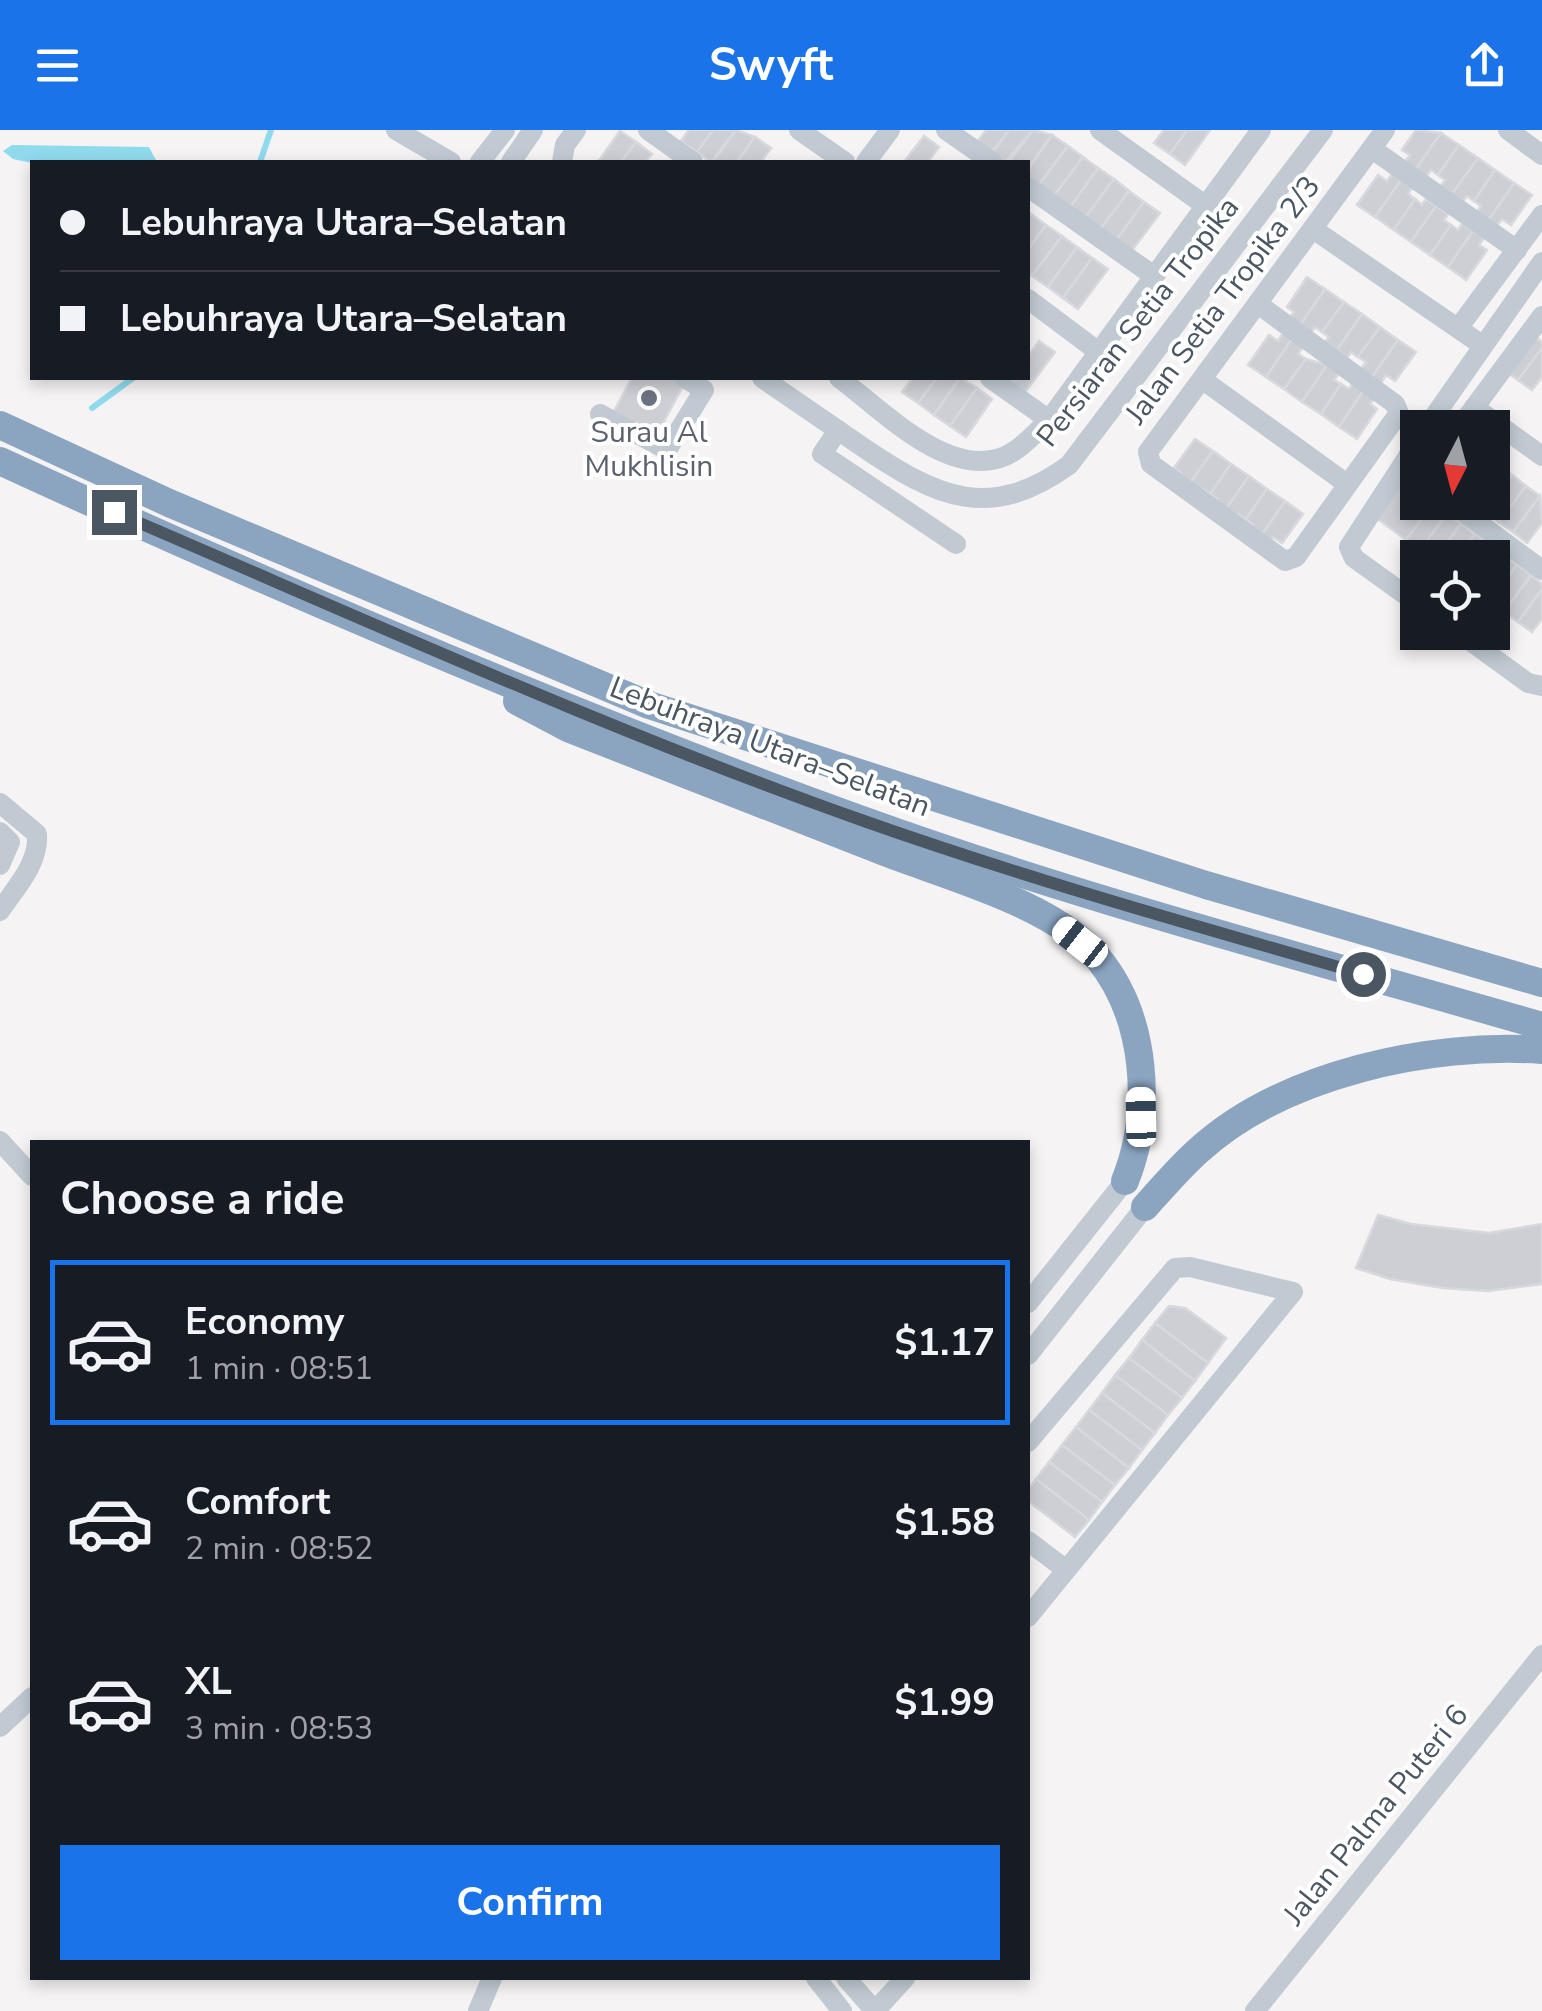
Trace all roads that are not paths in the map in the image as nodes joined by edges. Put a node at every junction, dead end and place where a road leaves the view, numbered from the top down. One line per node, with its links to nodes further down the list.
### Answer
1 (396, 130): 16 (street)
2 (505, 130): 17 (street)
3 (576, 130): 19 (street)
4 (648, 130): 20 (street)
5 (799, 130): 21 (street)
6 (890, 130): 22 (street)
7 (946, 130): 23 (street)
8 (1100, 130): 25 (street)
9 (1322, 130): 48 (street, Persiaran Setia Tropika)
10 (1385, 130): 14 (street, Jalan Setia Tropika 2/3)
11 (1508, 130): 15 (street)
12 (529, 131): 18 (street)
13 (1259, 131): 25 (street)
14 (1372, 149): 27 (street, Jalan Setia Tropika 2/3); 28 (street)
15 (1542, 156)
16 (447, 160)
17 (482, 160)
18 (512, 160)
19 (562, 160)
20 (690, 160)
21 (842, 160)
22 (868, 160)
23 (989, 160)
24 (1030, 188): 30 (street)
25 (1206, 206): 30 (street)
26 (1542, 215): 28 (street)
27 (1313, 229): 32 (street, Jalan Setia Tropika 2/3); 34 (street)
28 (1518, 250): 34 (street)
29 (1542, 262): 35 (street)
30 (1154, 276): 36 (street)
31 (1030, 300): 36 (street)
32 (1258, 304): 40 (street, Jalan Setia Tropika 2/3); 52 (street)
33 (1540, 324): 42 (street)
34 (1458, 328): 35 (street)
35 (1482, 345): 43 (street)
36 (1100, 353): 46 (street)
37 (765, 380): 48 (street, Persiaran Setia Tropika)
38 (841, 380): 46 (street)
39 (993, 380): 46 (street)
40 (1203, 380): 52 (street); 52 (street, Jalan Setia Tropika 2/3)
41 (708, 384): 45 (street)
42 (1474, 407): 44 (street); 49 (street)
43 (1438, 410)
44 (1472, 410)
45 (600, 414)
46 (1049, 420)
47 (0, 424): 64 (highway, Lebuhraya Utara–Selatan)
48 (838, 430): 54 (street)
49 (1542, 456)
50 (0, 460): 58 (highway, Lebuhraya Utara–Selatan)
51 (1400, 466): 56 (street)
52 (1346, 484)
53 (1474, 520): 55 (street)
54 (956, 544)
55 (1542, 570)
56 (1400, 591)
57 (1483, 650): 59 (street)
58 (468, 666): 67 (highway, Lebuhraya Utara–Selatan); 71 (highway)
59 (1542, 686)
60 (0, 803): 63 (street)
61 (0, 832): 62 (street)
62 (0, 865)
63 (0, 911)
64 (1345, 925): 65 (highway); 66 (highway, Lebuhraya Utara–Selatan)
65 (1542, 970)
66 (1542, 982)
67 (1542, 1026)
68 (1542, 1050): 72 (highway)
69 (0, 1141): 70 (street)
70 (25, 1162)
71 (1125, 1182): 73 (street)
72 (1145, 1207): 74 (street)
73 (1030, 1301)
74 (1030, 1351)
75 (1030, 1440): 77 (street)
76 (1030, 1543): 77 (street)
77 (1065, 1569): 78 (street)
78 (1030, 1614)
79 (1542, 1655): 89 (street, Jalan Palma Puteri 6)
80 (30, 1700): 81 (street)
81 (0, 1726)
82 (490, 1980): 86 (street)
83 (818, 1980): 87 (street)
84 (848, 1980): 88 (street)
85 (903, 1980): 88 (street)
86 (478, 2011)
87 (842, 2011)
88 (875, 2011)
89 (1255, 2011)

